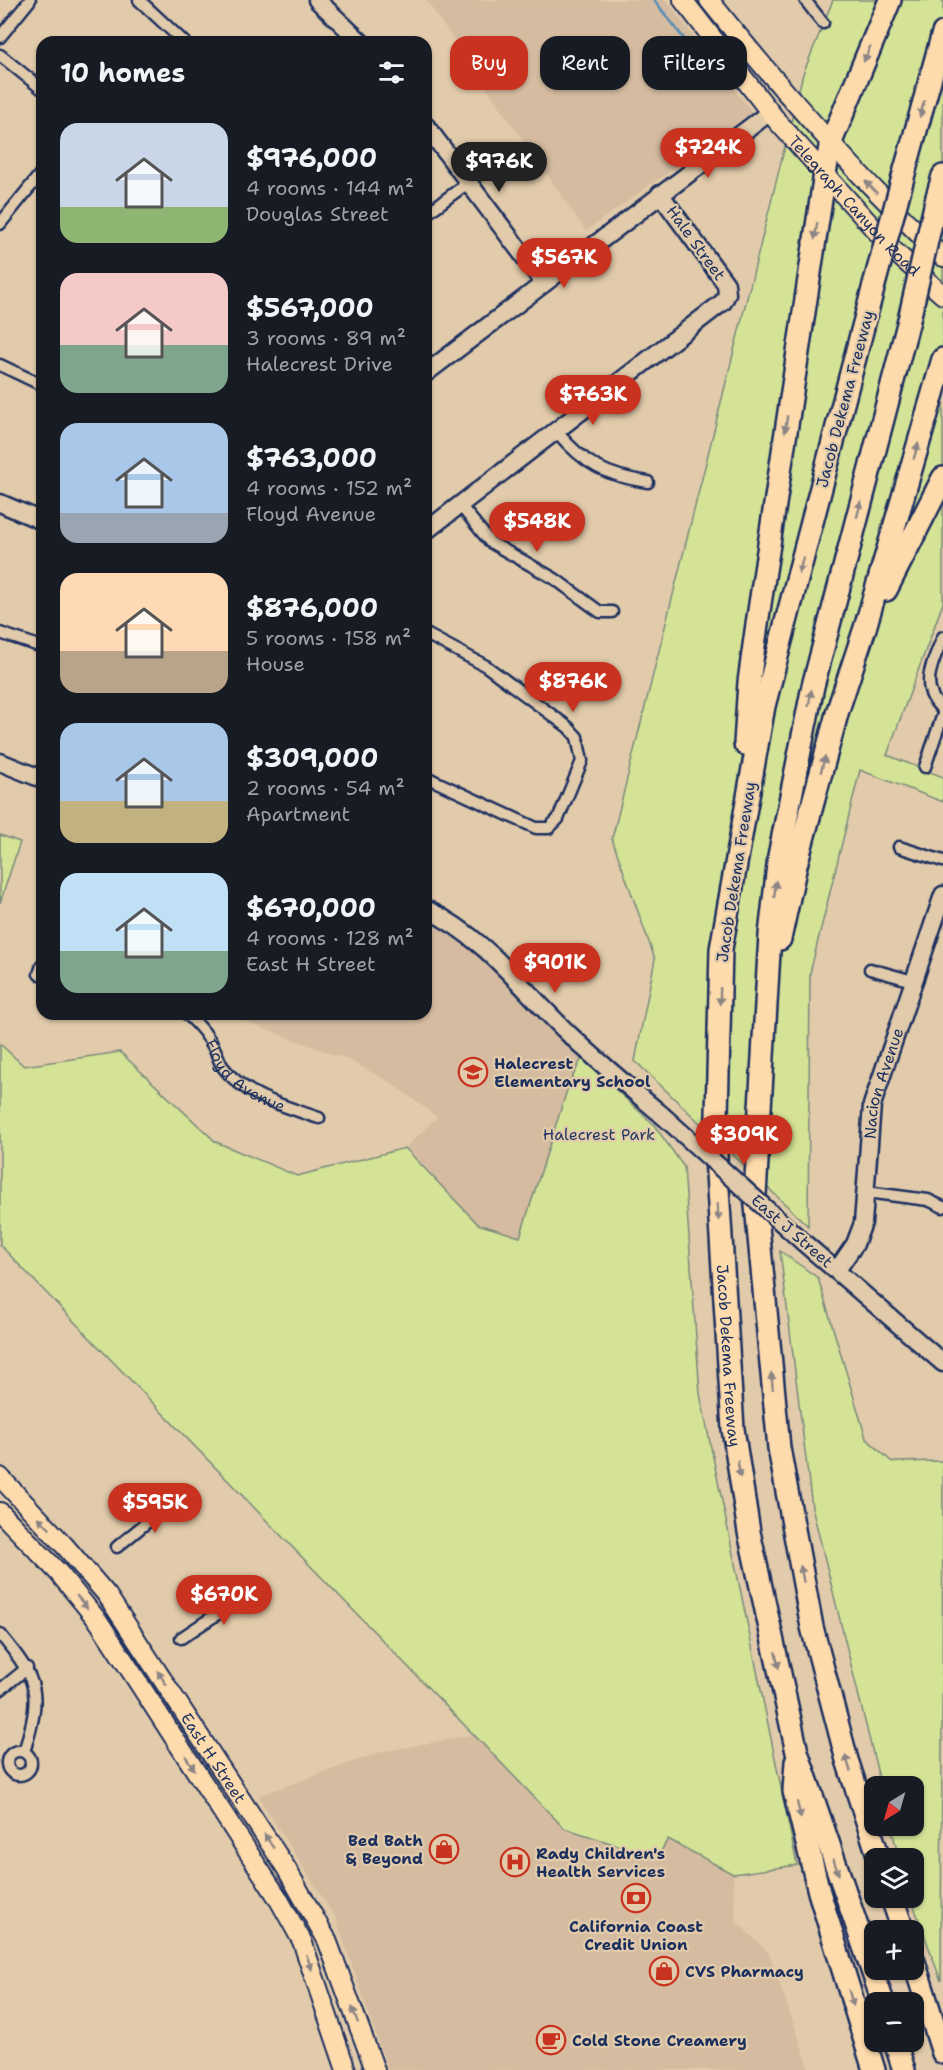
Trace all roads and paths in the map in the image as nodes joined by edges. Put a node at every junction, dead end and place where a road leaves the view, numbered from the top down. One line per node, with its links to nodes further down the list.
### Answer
1 (30, 0): 12 (street)
2 (139, 0): 10 (street)
3 (317, 0): 11 (street)
4 (683, 0): 15 (main road, Telegraph Canyon Road)
5 (709, 0): 17 (main road, Telegraph Canyon Road)
6 (805, 0): 8 (street)
7 (890, 0): 17 (highway, one-way to 17)
8 (823, 22)
9 (943, 33): 51 (highway, Jacob Dekema Freeway, one-way to 51, bridge)
10 (178, 36)
11 (355, 36)
12 (0, 37)
13 (0, 55): 14 (street)
14 (36, 84)
15 (770, 112): 17 (main road); 18 (main road, Telegraph Canyon Road); 22 (street)
16 (432, 134): 21 (street)
17 (829, 140): 18 (highway); 25 (main road, Telegraph Canyon Road, one-way to 17)
18 (825, 173): 27 (main road, Telegraph Canyon Road); 51 (highway, one-way to 51)
19 (943, 176): 55 (highway, one-way to 19, bridge)
20 (36, 179): 24 (street)
21 (469, 182): 23 (street); 26 (street)
22 (660, 194): 26 (street); 32 (street, Hale Street)
23 (432, 210)
24 (0, 224)
25 (943, 257)
26 (544, 283): 30 (street)
27 (943, 295)
28 (943, 359): 40 (highway, one-way to 28)
29 (0, 365): 31 (street)
30 (432, 368)
31 (36, 382)
32 (557, 432): 34 (street); 36 (street)
33 (943, 478): 40 (highway)
34 (648, 482)
35 (0, 503): 37 (street)
36 (460, 505): 38 (street); 39 (street)
37 (36, 518)
38 (432, 526)
39 (612, 612)
40 (865, 628): 55 (highway, one-way to 40)
41 (0, 633): 44 (street)
42 (432, 637): 49 (street)
43 (943, 638): 45 (street)
44 (36, 645)
45 (943, 712): 47 (street)
46 (1, 763): 48 (street)
47 (925, 767)
48 (36, 777)
49 (432, 780)
50 (899, 847): 52 (street)
51 (738, 855): 74 (highway, Jacob Dekema Freeway, one-way to 74)
52 (943, 861)
53 (943, 895): 57 (street, Nacion Avenue)
54 (432, 913): 62 (street, East J Street, bridge)
55 (768, 969): 75 (highway, one-way to 55)
56 (870, 969): 57 (street)
57 (914, 981): 60 (street, Nacion Avenue)
58 (194, 1020): 59 (street, Floyd Avenue)
59 (319, 1118)
60 (866, 1192): 61 (street); 62 (street, Nacion Avenue)
61 (943, 1207)
62 (837, 1270): 63 (street, East J Street)
63 (943, 1363)
64 (0, 1478): 83 (main road, East H Street, one-way to 64)
65 (174, 1500): 67 (street)
66 (0, 1512): 82 (main road, East H Street, one-way to 82)
67 (117, 1547)
68 (252, 1591): 70 (street)
69 (0, 1634): 71 (street)
70 (181, 1638)
71 (27, 1668): 72 (street); 73 (street)
72 (0, 1690)
73 (24, 1752)
74 (796, 1752): 77 (highway, Jacob Dekema Freeway, one-way to 77); 81 (highway, one-way to 81)
75 (876, 1848)
76 (920, 1980): 78 (highway)
77 (879, 1992)
78 (939, 2038): 80 (highway)
79 (898, 2052): 84 (highway)
80 (943, 2053)
81 (869, 2064)
82 (346, 2070)
83 (375, 2070)
84 (904, 2070)

